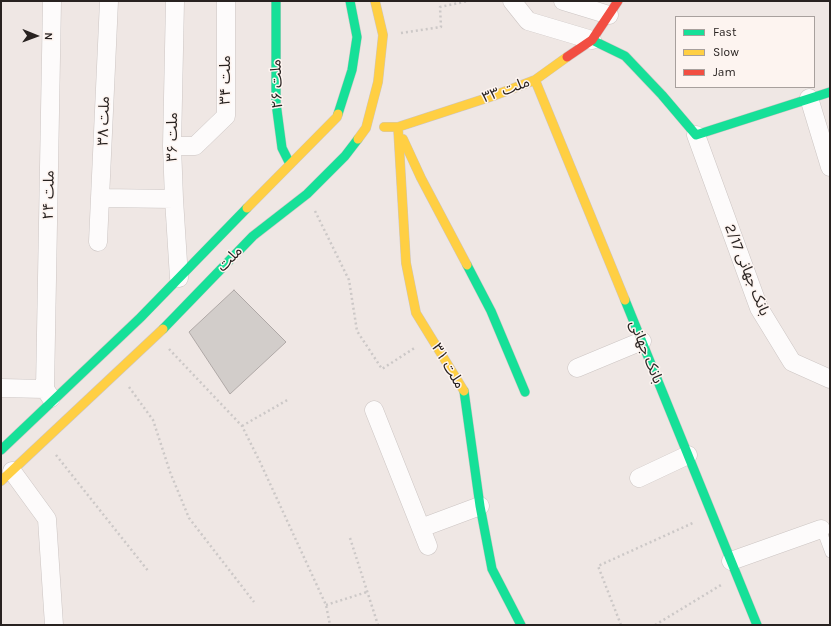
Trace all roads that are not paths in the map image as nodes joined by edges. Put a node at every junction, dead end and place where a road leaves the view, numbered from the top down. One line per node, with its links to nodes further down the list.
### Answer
1 (52, 1): 32 (street, ملت ۲۴)
2 (109, 1): 21 (street, ملت ۳۸)
3 (175, 1): 18 (street, ملت ۳۶)
4 (226, 1): 18 (street, ملت ۳۴)
5 (276, 1): 19 (street, ملت ۲۶)
6 (350, 1): 19 (street, ملت)
7 (375, 1): 16 (street, ملت)
8 (512, 1): 11 (street)
9 (563, 1): 10 (street)
10 (614, 8): 11 (street, ملت ۳۳)
11 (592, 40): 12 (street, ملت ۳۳); 17 (street)
12 (535, 80): 15 (street, ملت ۳۳); 27 (street, بانک جهانی)
13 (830, 92): 14 (street)
14 (809, 98): 17 (street); 20 (street)
15 (398, 127): 16 (street, ملت ۳۳); 31 (street); 38 (street, ملت ۳۱)
16 (366, 128): 24 (street, ملت)
17 (696, 135): 29 (street, بانک جهانی 2/17)
18 (172, 146): 22 (street, ملت ۳۶)
19 (290, 164): 23 (street, ملت)
20 (830, 167)
21 (101, 198): 22 (street); 25 (street, ملت ۳۸)
22 (174, 199): 26 (street, ملت ۳۶)
23 (237, 218): 24 (street); 26 (street, ملت)
24 (253, 236): 32 (street, ملت)
25 (98, 242)
26 (179, 278): 32 (street, ملت)
27 (642, 342): 28 (street); 35 (street, بانک جهانی)
28 (577, 368)
29 (830, 379)
30 (1, 388): 32 (street)
31 (525, 392)
32 (58, 405): 34 (street, ملت); 36 (street, ملت)
33 (374, 410): 39 (street)
34 (1, 450)
35 (688, 455): 37 (street); 43 (street, بانک جهانی)
36 (7, 476): 44 (street)
37 (639, 478)
38 (480, 506): 39 (street); 45 (street, ملت ۳۱)
39 (421, 528): 41 (street)
40 (821, 529): 42 (lane); 43 (street)
41 (428, 546)
42 (830, 553)
43 (733, 568): 46 (street, بانک جهانی)
44 (54, 625)
45 (521, 625)
46 (756, 625)

